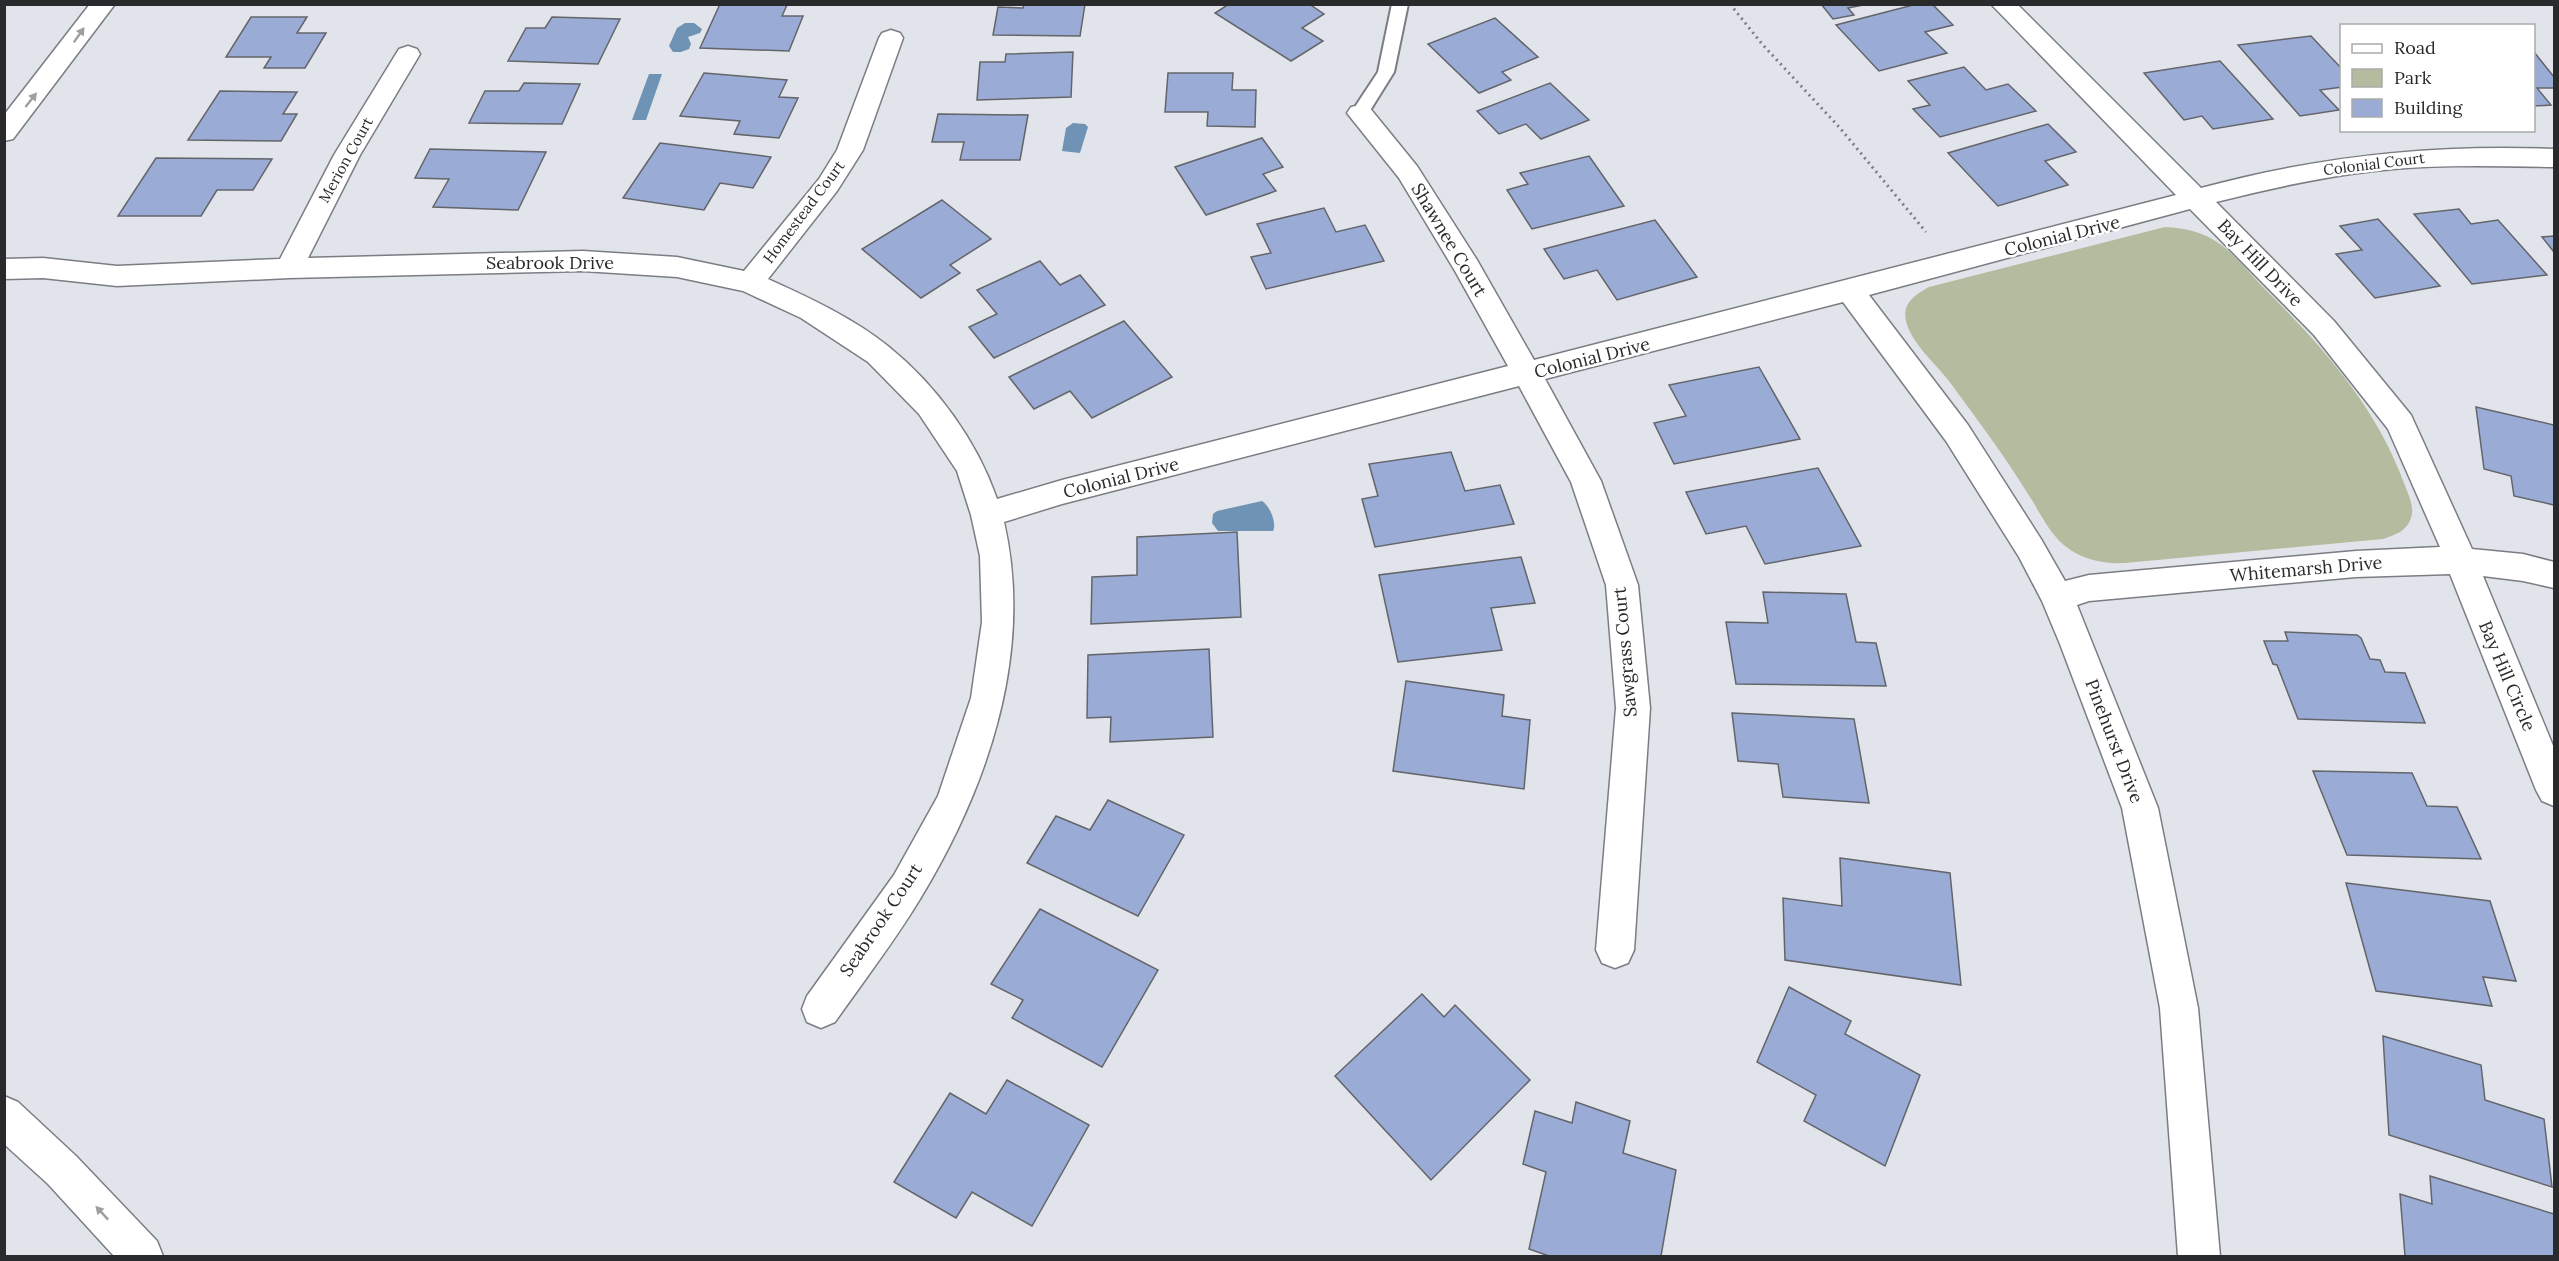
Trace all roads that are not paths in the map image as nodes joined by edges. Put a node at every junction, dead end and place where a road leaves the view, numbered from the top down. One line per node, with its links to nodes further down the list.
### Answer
1 (103, 4): 7 (street, one-way to 1)
2 (1400, 4): 6 (lane)
3 (2003, 4): 9 (street, Bay Hill Drive)
4 (891, 38): 12 (street, Homestead Court)
5 (408, 54): 10 (street, Merion Court)
6 (1359, 113): 14 (street, Shawnee Court)
7 (4, 133)
8 (2554, 158): 9 (street, Colonial Court)
9 (2196, 198): 13 (street, Colonial Drive); 16 (street, Bay Hill Drive)
10 (289, 268): 11 (street, Seabrook Drive); 12 (street, Seabrook Drive)
11 (4, 269)
12 (750, 282): 15 (street, Seabrook Drive)
13 (1850, 291): 14 (street, Colonial Drive); 18 (street, Pinehurst Drive)
14 (1527, 374): 15 (street, Colonial Drive); 20 (street, Sawgrass Court)
15 (987, 515): 21 (street, Seabrook Court)
16 (2460, 562): 17 (street, Whitemarsh Drive); 18 (street, Whitemarsh Drive); 19 (street, Bay Hill Circle)
17 (2554, 575)
18 (2057, 597): 24 (street, Pinehurst Drive)
19 (2554, 790)
20 (1615, 950)
21 (821, 1009)
22 (4, 1116): 23 (street, one-way to 22)
23 (142, 1257)
24 (2199, 1257)

